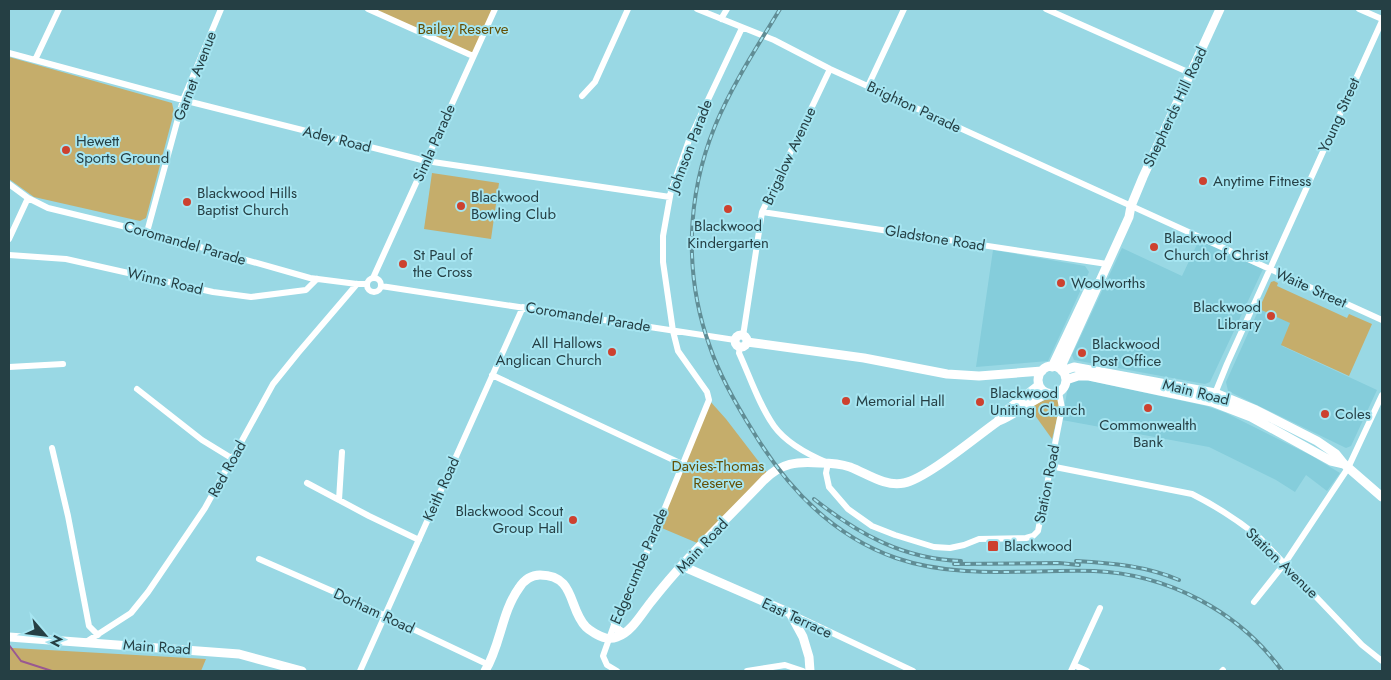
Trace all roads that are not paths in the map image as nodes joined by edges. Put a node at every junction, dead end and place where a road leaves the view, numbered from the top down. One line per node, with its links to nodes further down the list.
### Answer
1 (59, 9): 17 (street)
2 (221, 9): 22 (street, Garnet Avenue)
3 (368, 9): 16 (street)
4 (495, 9): 16 (street, Simla Parade)
5 (628, 9): 21 (street)
6 (697, 9): 12 (street, Brighton Parade)
7 (727, 9): 12 (street)
8 (904, 9): 20 (street)
9 (1046, 9): 19 (street)
10 (1220, 9): 19 (main road, Shepherds Hill Road)
11 (1361, 9): 13 (street)
12 (722, 19): 14 (street, Brighton Parade)
13 (1382, 20): 33 (street, Young Street)
14 (742, 28): 18 (street, Brighton Parade); 25 (street, Johnson Parade)
15 (9, 53): 17 (street, Adey Road)
16 (473, 56): 23 (street, Simla Parade)
17 (35, 60): 22 (street, Adey Road)
18 (830, 69): 20 (street, Brighton Parade); 28 (street, Brigalow Avenue)
19 (1190, 73): 27 (main road, Shepherds Hill Road)
20 (868, 86): 27 (street, Brighton Parade)
21 (582, 96)
22 (183, 100): 23 (street, Adey Road); 29 (street, Garnet Avenue)
23 (426, 161): 25 (street, Adey Road); 35 (street, Simla Parade)
24 (9, 184): 26 (street, Coromandel Parade)
25 (670, 197): 43 (street, Johnson Parade)
26 (28, 198): 29 (street, Coromandel Parade); 30 (street)
27 (1131, 206): 32 (main road, Shepherds Hill Road); 33 (street, Waite Street)
28 (762, 212): 32 (street, Gladstone Road); 44 (street, Brigalow Avenue)
29 (148, 232): 34 (street, Coromandel Parade)
30 (9, 239)
31 (9, 255): 39 (street, Winns Road)
32 (1104, 263): 45 (main road, Shepherds Hill Road); 49 (main road, Shepherds Hill Road)
33 (1270, 269): 42 (street, Waite Street); 59 (street, Young Street)
34 (310, 278): 36 (street, Coromandel Parade); 39 (street)
35 (373, 278): 38 (street); 40 (street)
36 (317, 279): 37 (street, Coromandel Parade); 39 (street)
37 (357, 284): 38 (street, Coromandel Parade); 63 (street, Red Road)
38 (366, 284): 40 (street)
39 (311, 286)
40 (380, 286): 41 (street, Coromandel Parade)
41 (523, 307): 43 (street, Coromandel Parade); 52 (street, Keith Road)
42 (1382, 320)
43 (673, 331): 44 (street, Coromandel Parade); 65 (street, Edgecumbe Parade)
44 (741, 341): 51 (main road, Coromandel Parade); 64 (street)
45 (1068, 350): 48 (main road); 49 (main road, Shepherds Hill Road)
46 (63, 364): 47 (street)
47 (9, 367)
48 (1074, 367): 49 (main road, Main Road); 59 (main road, Main Road)
49 (1058, 369): 50 (main road); 53 (main road)
50 (1042, 371): 51 (main road, Coromandel Parade); 54 (main road)
51 (1022, 372): 54 (main road)
52 (492, 376): 65 (street); 71 (street, Keith Road)
53 (1066, 380): 56 (main road); 59 (main road, Main Road)
54 (1039, 384): 57 (main road); 60 (main road, Main Road)
55 (137, 389): 63 (street)
56 (1060, 392): 57 (main road); 66 (street, Station Road)
57 (1048, 394): 60 (main road, Main Road)
58 (1382, 394): 67 (street)
59 (1214, 397): 67 (main road, Main Road)
60 (997, 422): 64 (main road, Main Road)
61 (52, 448): 81 (street)
62 (342, 452): 70 (street)
63 (232, 459): 81 (street, Red Road)
64 (828, 463): 66 (street, Station Road); 74 (main road, Main Road)
65 (682, 464): 79 (street, Edgecumbe Parade)
66 (1050, 466): 73 (street, Station Avenue)
67 (1346, 466): 69 (main road, Main Road); 73 (street)
68 (307, 483): 70 (street)
69 (1382, 496)
70 (339, 500): 71 (street)
71 (419, 540): 78 (street, Keith Road)
72 (259, 559): 78 (street, Dorham Road)
73 (1285, 563): 75 (street); 85 (street, Station Avenue)
74 (682, 566): 77 (main road, East Terrace); 80 (main road, Main Road)
75 (1254, 602)
76 (1100, 608): 88 (street)
77 (790, 613): 95 (main road); 96 (street, East Terrace)
78 (385, 616): 87 (street, Dorham Road); 91 (street, Keith Road)
79 (614, 622): 80 (main road); 83 (street, Edgecumbe Parade)
80 (623, 634): 83 (main road)
81 (98, 635): 84 (street, Red Road)
82 (9, 637): 84 (main road, Main Road)
83 (608, 638): 87 (main road); 92 (street, Edgecumbe Parade)
84 (86, 642): 86 (main road, Main Road)
85 (1382, 660)
86 (268, 661): 89 (street); 90 (main road, Main Road)
87 (487, 668)
88 (1072, 668): 97 (street)
89 (272, 671)
90 (302, 671)
91 (360, 671)
92 (616, 671)
93 (747, 671): 94 (street)
94 (803, 671)
95 (810, 671)
96 (913, 671)
97 (1087, 671)

